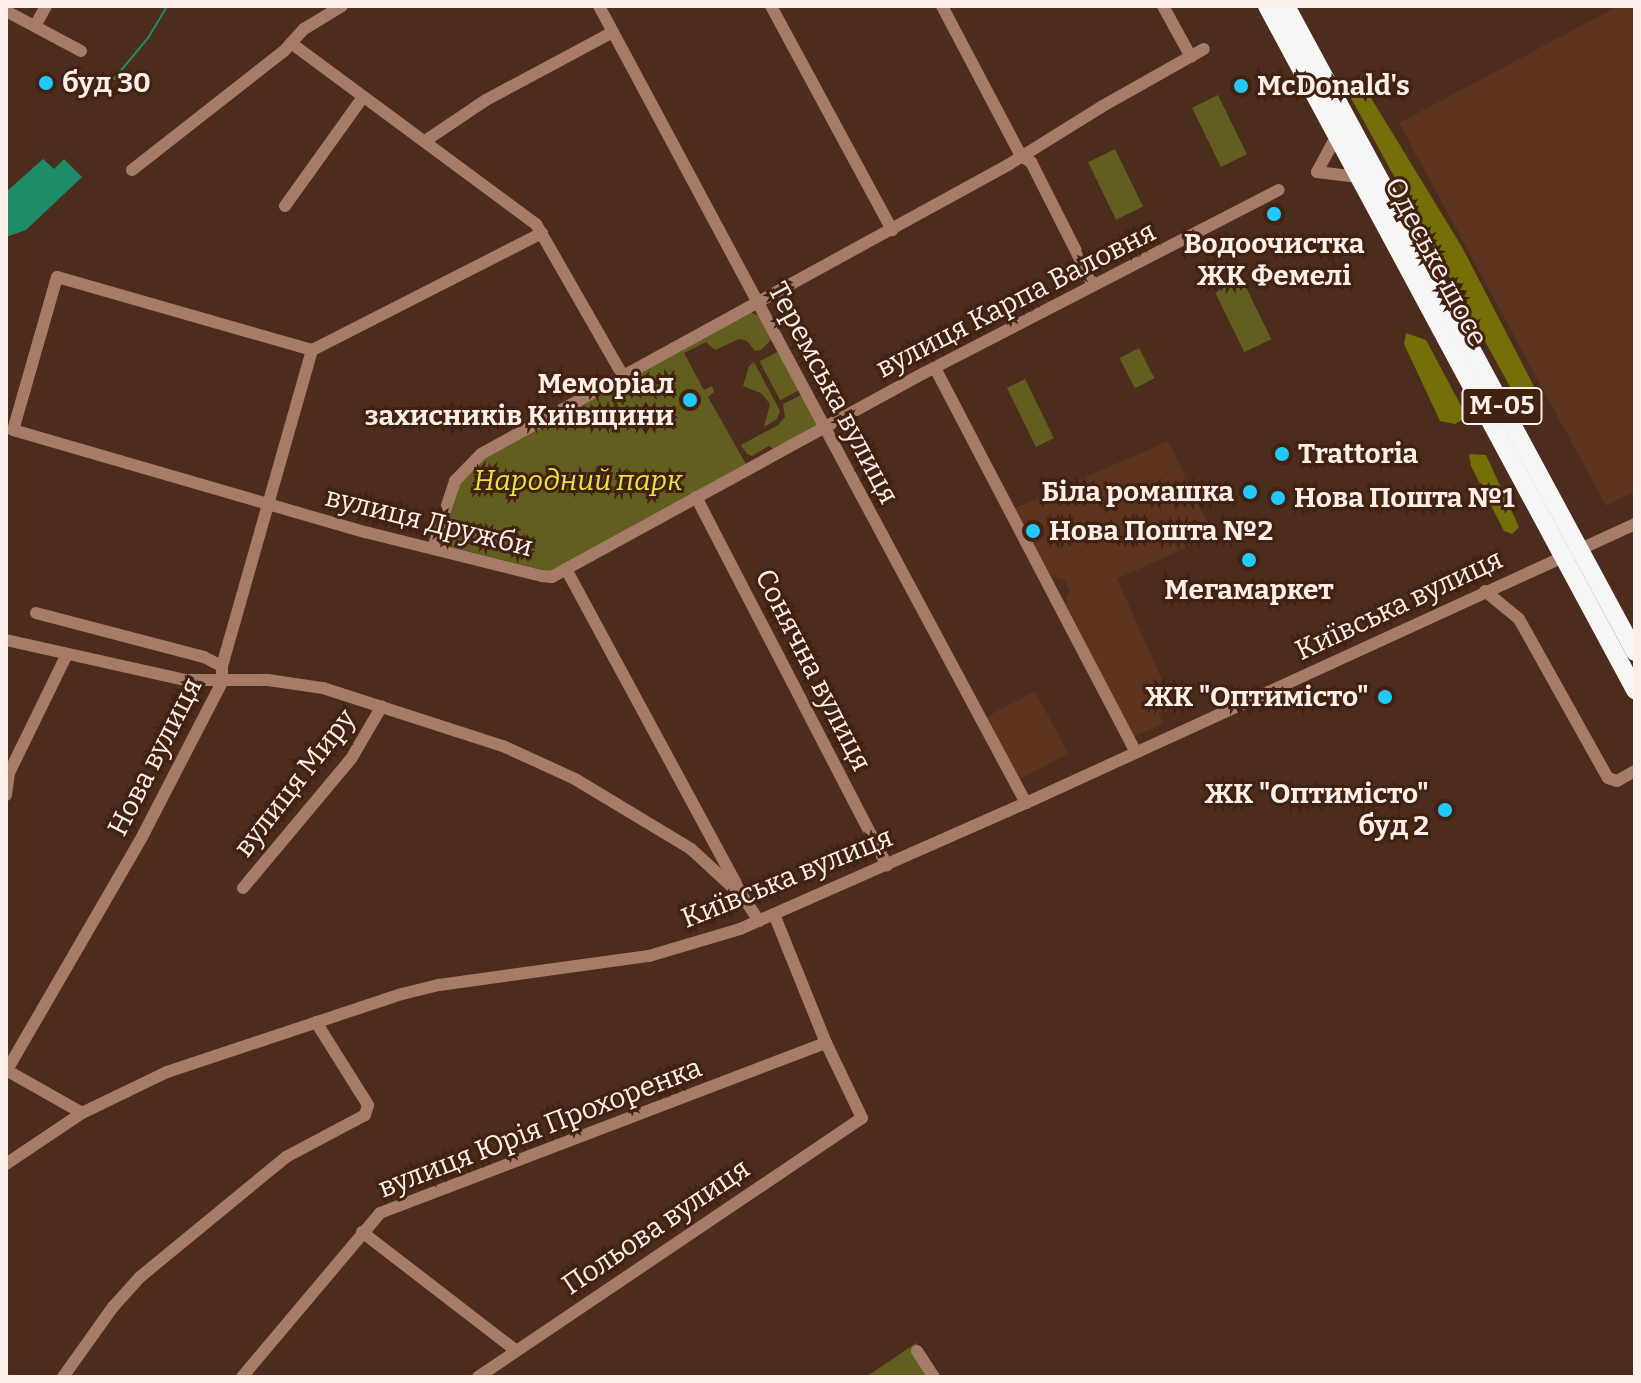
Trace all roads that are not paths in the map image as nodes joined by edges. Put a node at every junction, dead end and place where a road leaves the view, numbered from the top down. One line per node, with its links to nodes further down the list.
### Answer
1 (46, 6): 10 (street)
2 (342, 6): 12 (street)
3 (599, 6): 11 (street, Теремська вулиця)
4 (771, 6): 25 (street)
5 (942, 6): 20 (street)
6 (1163, 6): 15 (street)
7 (1267, 6): 16 (highway, М-05)
8 (1286, 6): 16 (highway, М-05)
9 (6, 11): 10 (street)
10 (35, 26): 14 (street)
11 (613, 32): 19 (street); 28 (street, Теремська вулиця)
12 (291, 43): 17 (street); 21 (street)
13 (1204, 49): 15 (street)
14 (81, 51)
15 (1191, 57): 20 (street)
16 (1309, 68): 18 (highway, Одеське шосе / М-05); 37 (highway, Одеське шосе / М-05)
17 (363, 97): 19 (street); 24 (street)
18 (1337, 135): 22 (highway, Одеське шосе / М-05); 22 (street)
19 (425, 141): 26 (street)
20 (1021, 156): 25 (street); 27 (street)
21 (132, 170)
22 (1358, 177): 37 (highway, Одеське шосе / М-05)
23 (1278, 190): 27 (street, вулиця Карпа Валовня)
24 (285, 206)
25 (892, 230): 28 (street)
26 (542, 233): 29 (street); 31 (street)
27 (1093, 285): 30 (street, вулиця Карпа Валовня)
28 (758, 304): 31 (street); 32 (street, Теремська вулиця)
29 (312, 350): 34 (street, Нова вулиця); 34 (street, вулиця Дружби)
30 (935, 368): 32 (street, вулиця Карпа Валовня); 48 (street)
31 (623, 376): 36 (street)
32 (825, 427): 33 (street, вулиця Карпа Валовня); 51 (street, Теремська вулиця)
33 (696, 497): 38 (street, вулиця Карпа Валовня); 52 (street, Сонячна вулиця)
34 (269, 504): 36 (street, вулиця Дружби); 44 (street, Нова вулиця)
35 (1635, 524): 37 (street, Київська вулиця)
36 (433, 548): 38 (street, вулиця Дружби)
37 (1571, 551): 39 (street, Київська вулиця); 42 (highway, Одеське шосе / М-05); 46 (highway, Одеське шосе / М-05)
38 (566, 569): 54 (street, вулиця Дружби)
39 (1485, 591): 48 (street, Київська вулиця); 49 (street)
40 (36, 613): 44 (street)
41 (6, 640): 43 (street)
42 (1635, 652)
43 (67, 654): 45 (street); 50 (street)
44 (222, 666): 45 (street, Нова вулиця)
45 (222, 682): 47 (street); 59 (street, Нова вулиця)
46 (1635, 690)
47 (382, 706): 53 (street, вулиця Миру); 54 (street)
48 (1136, 752): 51 (street, Київська вулиця)
49 (1635, 771)
50 (6, 795)
51 (1026, 803): 52 (street, Київська вулиця)
52 (887, 865): 55 (street, Київська вулиця)
53 (243, 888)
54 (743, 897): 56 (street)
55 (774, 914): 56 (street, Київська вулиця); 58 (street)
56 (759, 921): 57 (street, Київська вулиця)
57 (316, 1022): 60 (street, Київська вулиця); 65 (street)
58 (826, 1043): 62 (street, вулиця Юрія Прохоренка); 63 (street, Польова вулиця)
59 (6, 1070): 60 (street)
60 (82, 1113): 61 (street, Київська вулиця)
61 (6, 1164)
62 (362, 1232): 63 (street); 66 (street, вулиця Юрія Прохоренка)
63 (515, 1350): 67 (street, Польова вулиця)
64 (917, 1351): 68 (street)
65 (63, 1377)
66 (242, 1377)
67 (478, 1377)
68 (934, 1377)

